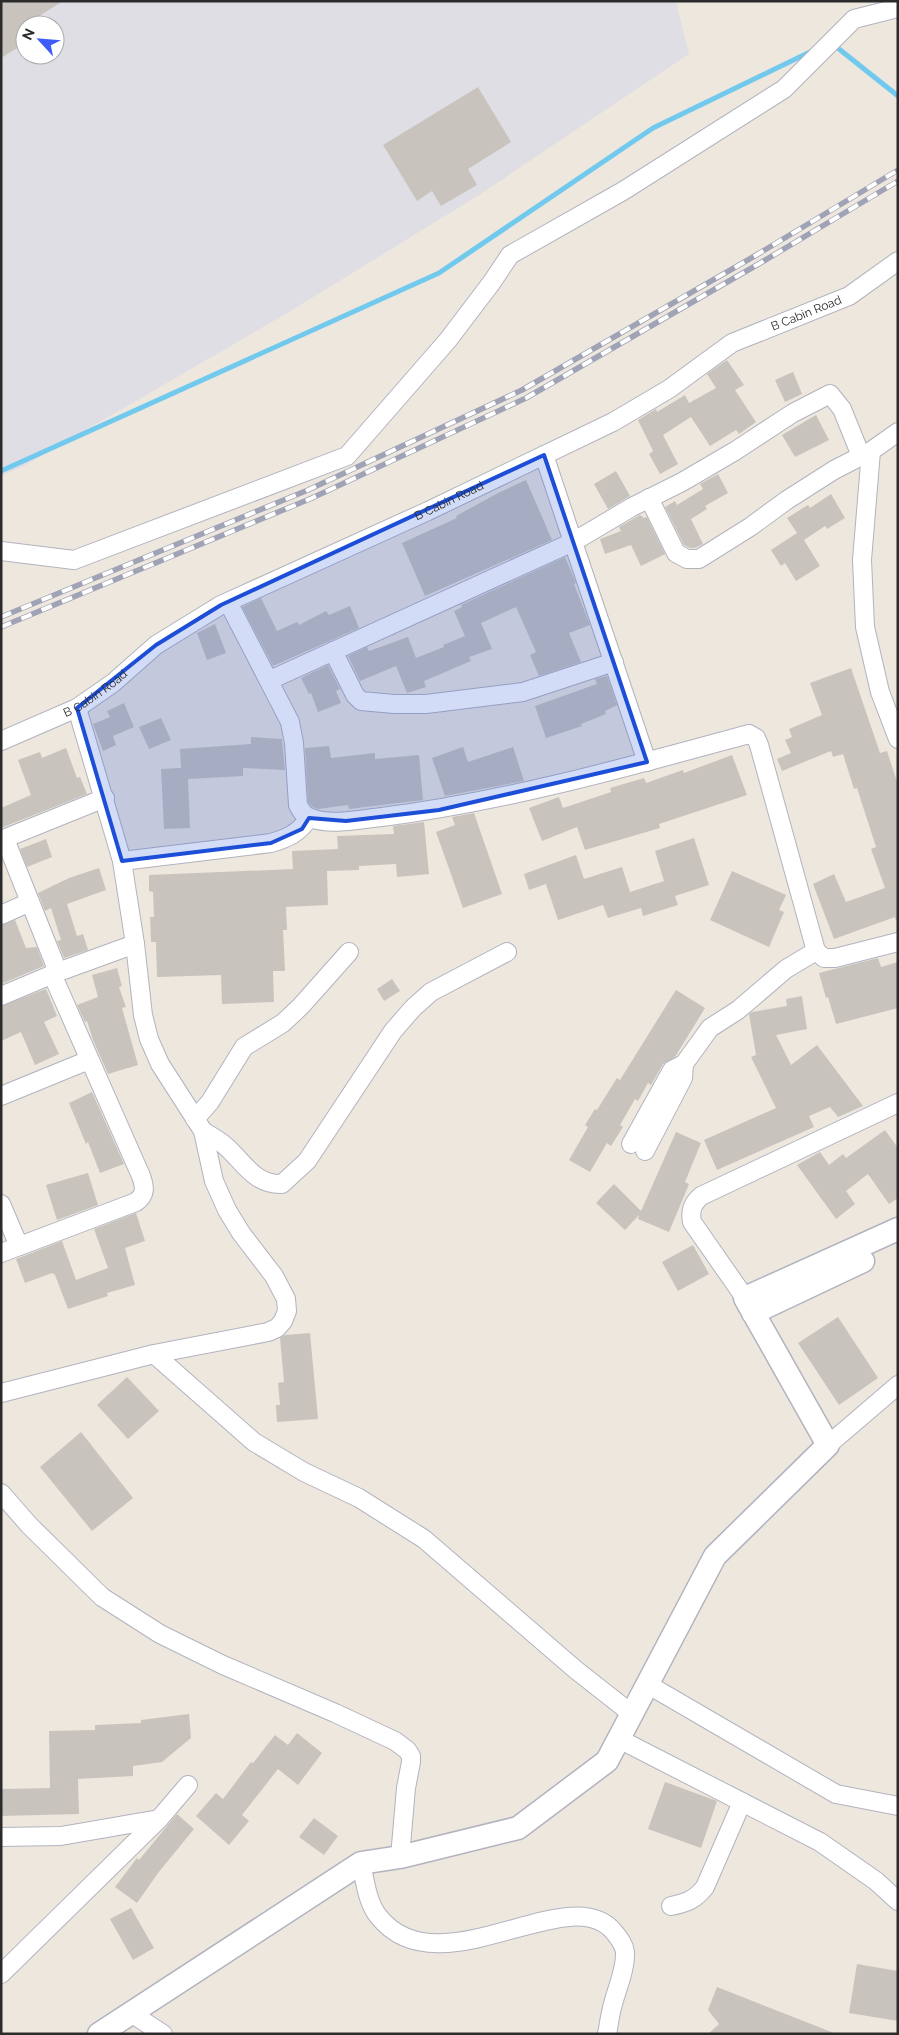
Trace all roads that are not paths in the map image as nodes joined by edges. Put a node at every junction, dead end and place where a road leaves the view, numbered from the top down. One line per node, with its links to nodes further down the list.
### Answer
1 (898, 8): 8 (street)
2 (898, 261): 5 (street, B Cabin Road)
3 (898, 432): 4 (street)
4 (866, 453): 6 (street); 6 (street); 14 (street)
5 (544, 455): 7 (street); 9 (street, B Cabin Road)
6 (649, 498): 7 (street)
7 (573, 542): 10 (street); 11 (street)
8 (1, 551)
9 (228, 602): 12 (street); 13 (street, B Cabin Road)
10 (333, 651): 11 (street); 12 (street)
11 (614, 662): 16 (street)
12 (270, 680): 18 (street)
13 (77, 708): 15 (street, B Cabin Road); 17 (street)
14 (898, 738)
15 (1, 741)
16 (647, 762): 18 (street); 25 (street)
17 (105, 798): 19 (street); 20 (street)
18 (309, 818): 20 (street)
19 (3, 839): 21 (street)
20 (122, 861): 24 (street)
21 (30, 902): 22 (street); 28 (street)
22 (1, 915)
23 (898, 942): 25 (street)
24 (135, 944): 28 (street); 33 (street)
25 (816, 950): 34 (street)
26 (349, 952): 33 (street)
27 (507, 952): 33 (street)
28 (55, 973): 29 (street); 30 (street)
29 (1, 996)
30 (89, 1060): 31 (street); 37 (street)
31 (1, 1096)
32 (898, 1104): 41 (street)
33 (199, 1125): 42 (street)
34 (638, 1147)
35 (1, 1204): 37 (street)
36 (898, 1229): 40 (street)
37 (19, 1246): 39 (street)
38 (898, 1246): 40 (street)
39 (1, 1253)
40 (852, 1257): 41 (street)
41 (749, 1305): 45 (street)
42 (154, 1354): 44 (street); 48 (street)
43 (898, 1385): 45 (street)
44 (1, 1393)
45 (828, 1445): 47 (street)
46 (1, 1493): 55 (street)
47 (647, 1684): 48 (street); 52 (street)
48 (632, 1714): 49 (street)
49 (619, 1739): 51 (street); 55 (street)
50 (188, 1785): 53 (street)
51 (742, 1802): 57 (street); 58 (street)
52 (898, 1806)
53 (159, 1819): 54 (street); 59 (street)
54 (1, 1837)
55 (400, 1857): 56 (street)
56 (361, 1863): 60 (street); 63 (street)
57 (898, 1901)
58 (671, 1906)
59 (1, 1974)
60 (137, 2022): 61 (street); 62 (street)
61 (99, 2034)
62 (163, 2034)
63 (607, 2034)

